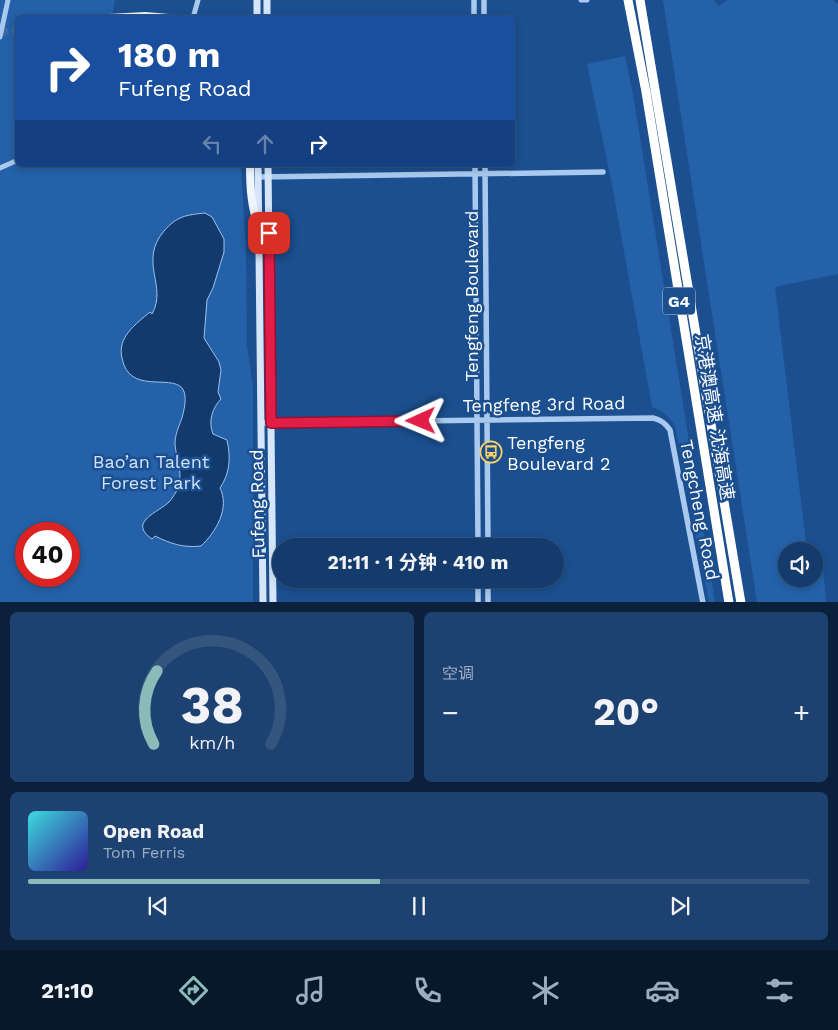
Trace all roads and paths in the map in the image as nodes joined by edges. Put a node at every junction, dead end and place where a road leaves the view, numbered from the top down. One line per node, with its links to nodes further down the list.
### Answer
1 (8, 0): 16 (street)
2 (198, 0): 11 (street)
3 (257, 0): 12 (main road)
4 (267, 0): 13 (main road)
5 (474, 0): 14 (street)
6 (484, 0): 15 (street)
7 (580, 0): 8 (street)
8 (587, 0)
9 (628, 0): 46 (highway, 京港澳高速 沈海高速 / G4)
10 (640, 0): 47 (highway, 京港澳高速 沈海高速 / G4)
11 (194, 15)
12 (257, 15)
13 (267, 15)
14 (474, 15)
15 (484, 15)
16 (0, 38)
17 (15, 161): 23 (street)
18 (250, 167): 29 (main road)
19 (258, 167): 27 (main road, Fufeng Road)
20 (268, 167): 28 (main road, Fufeng Road)
21 (475, 167): 25 (street, Tengfeng Boulevard)
22 (485, 167): 26 (street, Tengfeng Boulevard)
23 (0, 168)
24 (604, 172): 26 (street)
25 (475, 174): 26 (street); 28 (street); 32 (street, Tengfeng Boulevard)
26 (485, 174): 33 (street, Tengfeng Boulevard)
27 (258, 177): 28 (street); 29 (main road, Fufeng Road)
28 (268, 177): 30 (main road, Fufeng Road)
29 (259, 228): 31 (main road, Fufeng Road)
30 (270, 326): 31 (main road); 35 (main road, Fufeng Road)
31 (260, 327): 34 (main road, Fufeng Road)
32 (477, 420): 33 (street, Tengfeng 3rd Road); 35 (street, Tengfeng 3rd Road); 37 (street, Tengfeng Boulevard)
33 (487, 420): 36 (street, Tengfeng 3rd Road); 38 (street, Tengfeng Boulevard)
34 (261, 423): 35 (street, Tengfeng 3rd Road); 41 (main road, Fufeng Road)
35 (271, 423): 42 (main road, Fufeng Road)
36 (666, 424): 45 (street, Tengcheng Road)
37 (478, 538)
38 (488, 538)
39 (478, 588): 43 (street)
40 (488, 588): 44 (street)
41 (263, 602)
42 (273, 602)
43 (478, 602)
44 (488, 602)
45 (703, 602)
46 (729, 602)
47 (741, 602)

